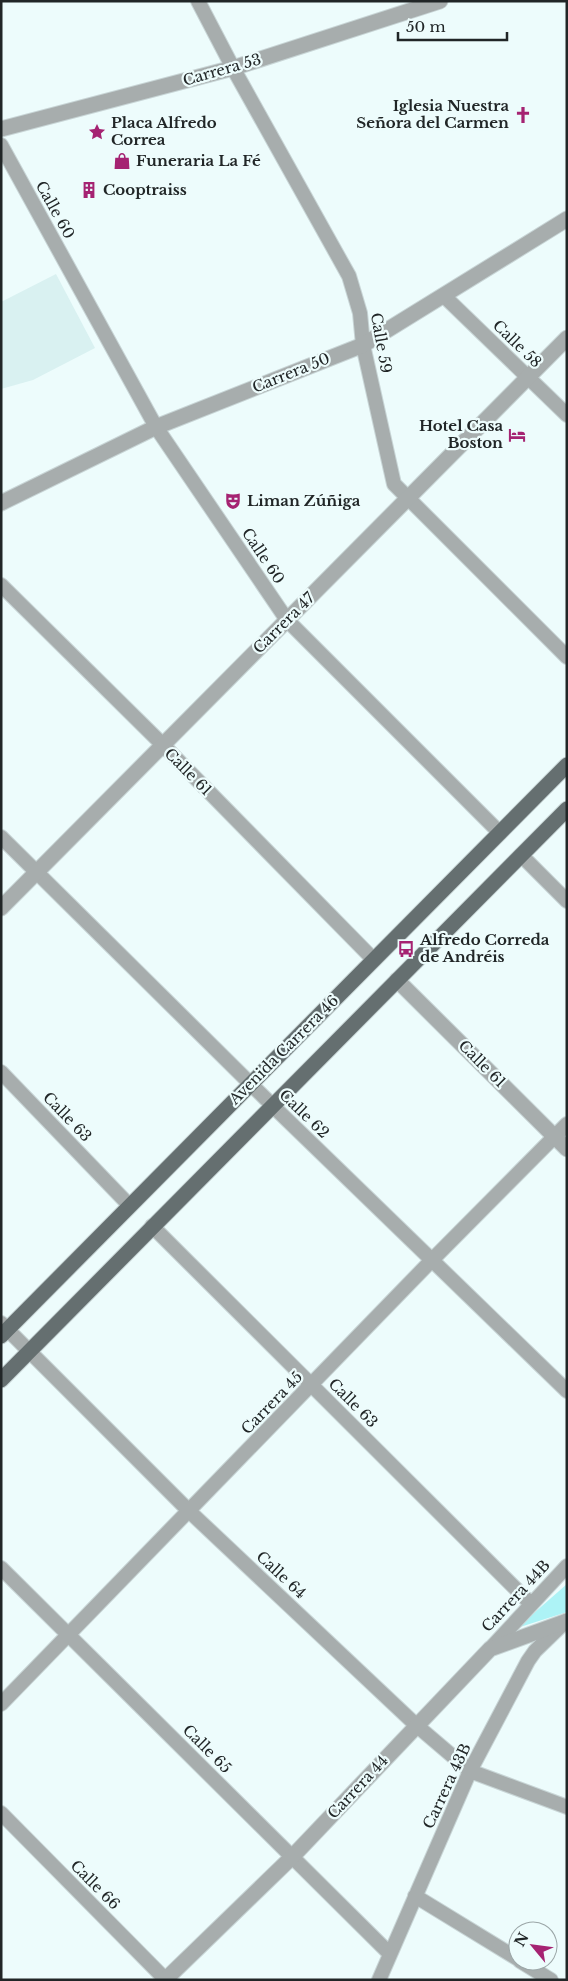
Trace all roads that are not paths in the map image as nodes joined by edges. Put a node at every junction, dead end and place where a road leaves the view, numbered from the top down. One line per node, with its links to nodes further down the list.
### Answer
1 (198, 1): 3 (street, Calle 59)
2 (440, 1): 3 (street, Carrera 53)
3 (233, 68): 4 (street, Carrera 53); 9 (street, Calle 59)
4 (1, 129)
5 (1, 145): 12 (street, Calle 60)
6 (567, 218): 7 (street, Carrera 50)
7 (444, 296): 9 (street, Carrera 50); 10 (street, Calle 58)
8 (567, 338): 10 (street, Carrera 47)
9 (363, 344): 12 (street, Carrera 50); 13 (street, Calle 59)
10 (528, 377): 11 (street, Calle 58); 13 (street, Carrera 47)
11 (567, 415)
12 (156, 427): 14 (street, Carrera 50); 16 (street, Calle 60)
13 (408, 498): 16 (street, Carrera 47); 17 (street, Calle 59)
14 (1, 503)
15 (1, 585): 18 (street, Calle 61)
16 (286, 620): 18 (street, Carrera 47); 21 (street, Calle 60)
17 (567, 657)
18 (162, 745): 24 (street, Carrera 47); 27 (street, Calle 61)
19 (567, 765): 21 (main road, Avenida Carrera 46)
20 (567, 809): 23 (main road, Avenida Carrera 46)
21 (500, 833): 27 (main road, Avenida Carrera 46)
22 (1, 837): 24 (street, Calle 62)
23 (521, 855): 25 (street); 28 (main road, Avenida Carrera 46)
24 (36, 873): 26 (street, Carrera 47); 30 (street, Calle 62)
25 (567, 901)
26 (1, 908)
27 (374, 960): 30 (main road, Avenida Carrera 46)
28 (397, 980): 31 (main road, Avenida Carrera 46); 33 (street, Calle 61)
29 (1, 1072): 35 (street, Calle 63)
30 (250, 1084): 31 (street, Calle 62); 35 (main road, Avenida Carrera 46)
31 (272, 1106): 36 (main road, Avenida Carrera 46); 37 (street, Calle 62)
32 (567, 1124): 33 (street, Carrera 45)
33 (555, 1136): 34 (street, Calle 61); 37 (street, Carrera 45)
34 (567, 1148)
35 (129, 1205): 38 (main road, Avenida Carrera 46)
36 (152, 1226): 39 (main road, Avenida Carrera 46); 41 (street, Calle 63)
37 (431, 1261): 41 (street, Carrera 45); 42 (street, Calle 62)
38 (3, 1330): 39 (street, Calle 64)
39 (29, 1351): 40 (main road, Avenida Carrera 46); 43 (street, Calle 64)
40 (1, 1380)
41 (312, 1385): 43 (street, Carrera 45); 46 (street, Calle 63)
42 (567, 1390)
43 (190, 1511): 48 (street, Carrera 45); 51 (street, Calle 64)
44 (567, 1566): 46 (street, Carrera 44B)
45 (1, 1568): 48 (street, Calle 65)
46 (531, 1604): 49 (street, Carrera 44B)
47 (567, 1621): 49 (street, Carrera 44); 52 (street, Carrera 43B)
48 (69, 1635): 50 (street, Carrera 45); 55 (street, Calle 65)
49 (490, 1649): 51 (street, Carrera 44)
50 (1, 1704)
51 (416, 1725): 52 (street, Calle 64); 55 (street, Carrera 44)
52 (470, 1771): 53 (street, Calle 64); 56 (street, Carrera 43B)
53 (567, 1807)
54 (1, 1813): 60 (street, Calle 66)
55 (292, 1857): 58 (street, Calle 65); 60 (street, Carrera 44)
56 (415, 1896): 57 (street); 58 (street, Carrera 43B)
57 (508, 1953)
58 (390, 1954): 61 (street, Carrera 43B)
59 (537, 1971): 62 (street)
60 (166, 1980)
61 (379, 1980)
62 (551, 1980)

